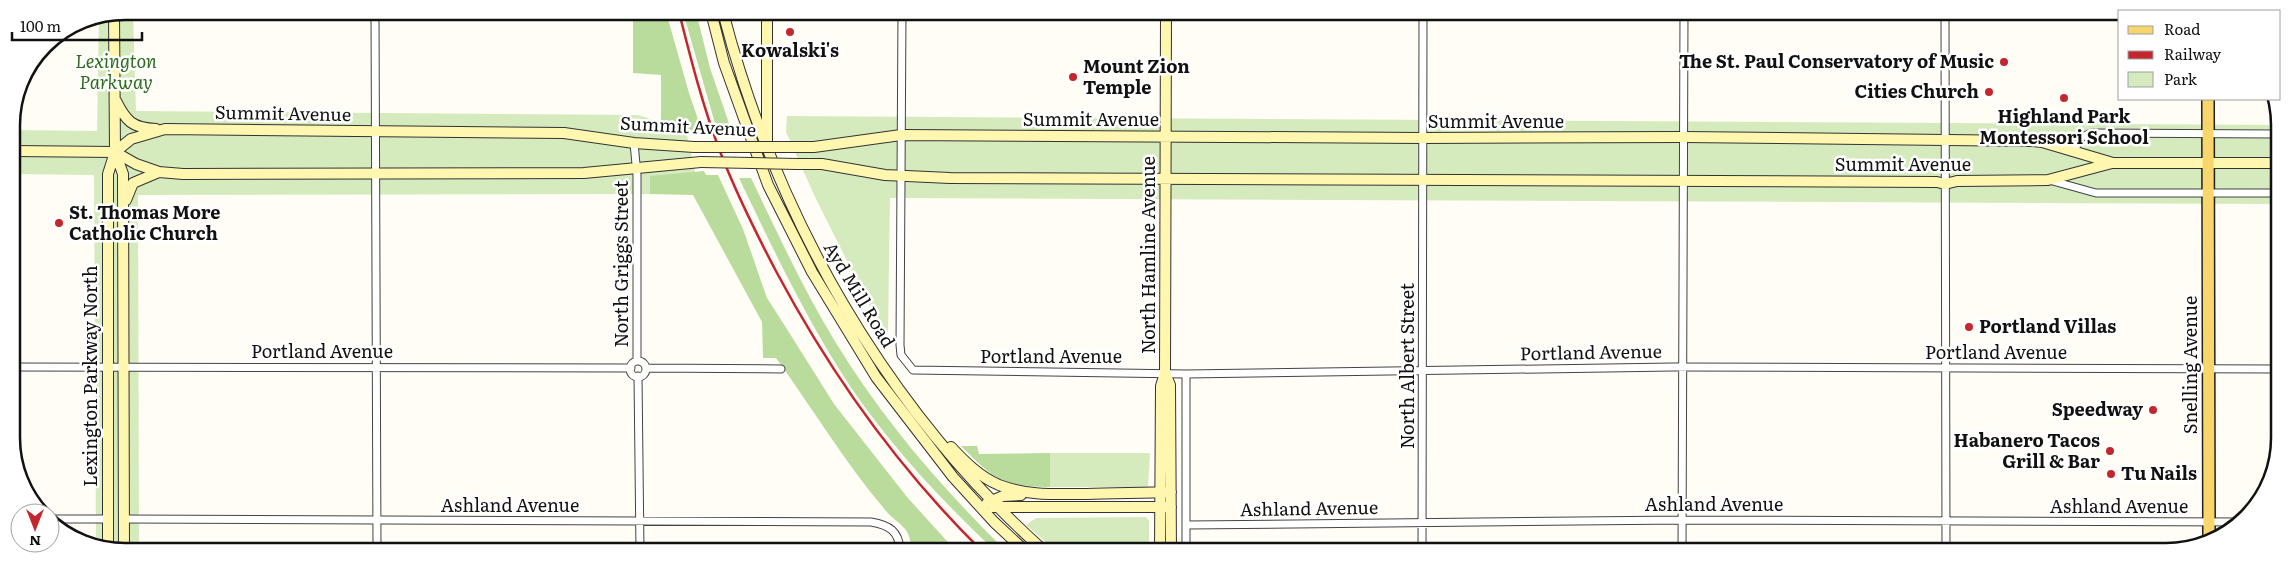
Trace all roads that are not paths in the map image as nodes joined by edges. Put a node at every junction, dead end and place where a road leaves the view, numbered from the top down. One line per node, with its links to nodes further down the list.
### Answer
1 (375, 20): 14 (street)
2 (713, 20): 63 (street, Ayd Mill Road)
3 (726, 20): 23 (street, Ayd Mill Road)
4 (767, 20): 23 (street)
5 (902, 20): 17 (street)
6 (1166, 20): 18 (street, North Hamline Avenue)
7 (1423, 20): 20 (street, North Albert Street)
8 (1684, 20): 19 (street)
9 (1945, 20): 21 (street)
10 (114, 21): 11 (street)
11 (115, 99): 13 (street); 26 (street)
12 (2209, 100): 15 (main road, Snelling Avenue)
13 (165, 129): 14 (street, Summit Avenue); 26 (street, Summit Avenue)
14 (375, 132): 22 (street, Summit Avenue); 32 (street)
15 (2209, 134): 16 (street); 24 (street); 28 (main road, Snelling Avenue)
16 (2271, 134)
17 (902, 135): 18 (street, Summit Avenue); 22 (street, Summit Avenue, bridge); 33 (street)
18 (1165, 136): 20 (street, Summit Avenue); 34 (street, North Hamline Avenue)
19 (1684, 137): 20 (street, Summit Avenue); 21 (street, Summit Avenue); 37 (street)
20 (1423, 138): 35 (street, North Albert Street)
21 (1945, 141): 24 (street, Summit Avenue); 38 (street)
22 (634, 143): 30 (street, North Griggs Street)
23 (767, 149): 58 (street, Ayd Mill Road)
24 (2074, 150): 27 (street, Summit Avenue)
25 (20, 151): 26 (street, Summit Avenue)
26 (114, 152): 31 (street, Summit Avenue); 41 (street, Lexington Parkway North); 43 (street, Lexington Parkway North)
27 (2113, 162): 28 (street, Summit Avenue); 36 (street, Summit Avenue)
28 (2209, 162): 29 (street, Summit Avenue); 39 (main road, Snelling Avenue)
29 (2271, 163)
30 (636, 168): 32 (street, Summit Avenue); 33 (street, Summit Avenue, bridge); 42 (street, North Griggs Street)
31 (159, 172): 32 (street, Summit Avenue); 41 (street)
32 (375, 174): 47 (street)
33 (901, 176): 34 (street, Summit Avenue); 55 (street, Portland Avenue)
34 (1166, 179): 35 (street, Summit Avenue); 55 (street, North Hamline Avenue)
35 (1423, 180): 37 (street, Summit Avenue); 54 (street, North Albert Street)
36 (2048, 180): 38 (street, Summit Avenue); 39 (street, Summit Avenue)
37 (1684, 182): 38 (street, Summit Avenue); 46 (street)
38 (1945, 184): 50 (street)
39 (2208, 192): 40 (street, Summit Avenue); 52 (main road, Snelling Avenue)
40 (2271, 193)
41 (124, 205): 44 (street, Lexington Parkway North)
42 (637, 361): 48 (street); 49 (street)
43 (107, 366): 44 (street, Portland Avenue); 45 (street, Portland Avenue); 67 (street, Lexington Parkway North)
44 (122, 366): 47 (street, Portland Avenue); 68 (street, Lexington Parkway North)
45 (20, 367)
46 (1683, 367): 50 (street, Portland Avenue); 54 (street, Portland Avenue); 70 (street)
47 (376, 368): 48 (street, Portland Avenue); 69 (street)
48 (631, 368): 57 (street)
49 (646, 368): 51 (street); 57 (street)
50 (1947, 368): 52 (street, Portland Avenue); 71 (street)
51 (781, 369)
52 (2209, 369): 53 (street, Portland Avenue); 73 (main road, Snelling Avenue)
53 (2271, 369)
54 (1423, 370): 56 (street, Portland Avenue); 75 (street, North Albert Street)
55 (1165, 373): 56 (street, Portland Avenue); 59 (street, North Hamline Avenue); 60 (street, North Hamline Avenue)
56 (1186, 374): 76 (street)
57 (638, 376): 72 (street)
58 (914, 409): 61 (street); 62 (street, Ayd Mill Road)
59 (1159, 492): 60 (street); 61 (street); 64 (street, North Hamline Avenue)
60 (1170, 492): 65 (street, North Hamline Avenue)
61 (1049, 494): 62 (street)
62 (994, 504): 63 (street); 64 (street); 84 (street, Ayd Mill Road)
63 (980, 507): 83 (street, Ayd Mill Road)
64 (1160, 507): 65 (street); 85 (street, North Hamline Avenue)
65 (1171, 507): 86 (street, North Hamline Avenue)
66 (60, 519): 67 (street)
67 (107, 519): 78 (street, Lexington Parkway North)
68 (124, 519): 69 (street, Ashland Avenue); 79 (street, Lexington Parkway North)
69 (377, 520): 72 (street, Ashland Avenue); 80 (street)
70 (1683, 520): 71 (street, Ashland Avenue); 75 (street, Ashland Avenue); 89 (street)
71 (1946, 521): 73 (street, Ashland Avenue); 90 (street)
72 (640, 522): 81 (street); 82 (street, Ashland Avenue)
73 (2209, 522): 74 (street, Ashland Avenue); 77 (main road, Snelling Avenue)
74 (2229, 522)
75 (1422, 523): 76 (street, Ashland Avenue); 88 (street, North Albert Street)
76 (1186, 525): 87 (street)
77 (2208, 534)
78 (108, 542)
79 (124, 543)
80 (377, 543)
81 (640, 543)
82 (899, 543)
83 (1017, 543)
84 (1036, 543)
85 (1160, 543)
86 (1171, 543)
87 (1186, 543)
88 (1422, 543)
89 (1682, 543)
90 (1946, 543)

